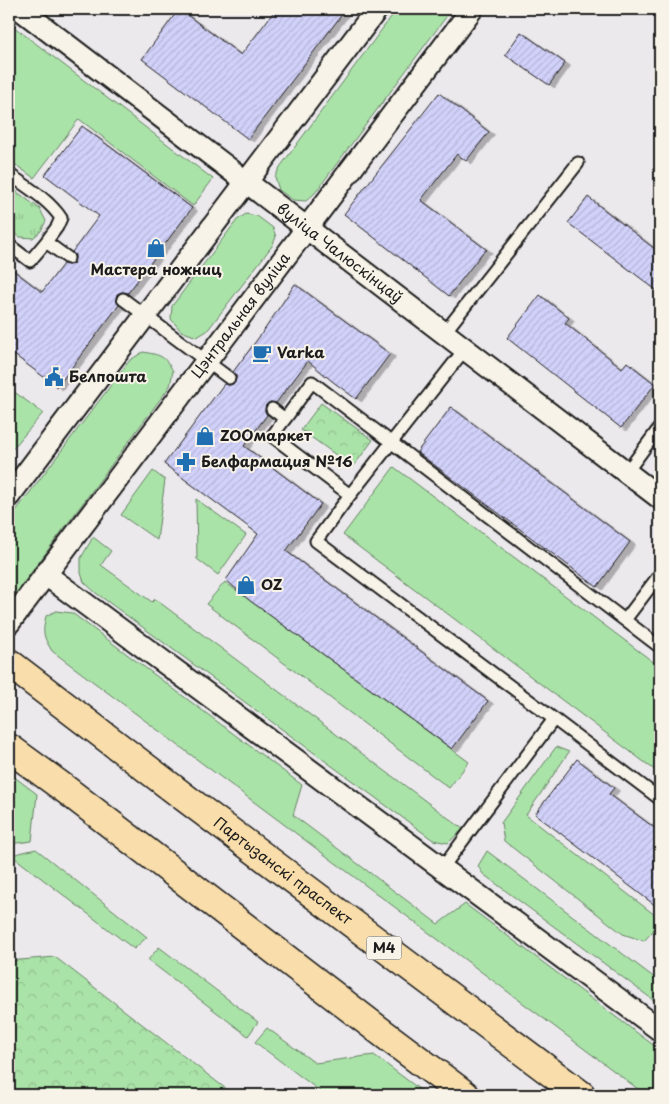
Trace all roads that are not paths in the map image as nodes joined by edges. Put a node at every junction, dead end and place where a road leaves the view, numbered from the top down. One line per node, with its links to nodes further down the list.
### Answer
1 (20, 9): 6 (street, вуліца Чалюскінцаў)
2 (376, 9): 6 (street)
3 (472, 9): 7 (street, Цэнтральная вуліца)
4 (578, 163): 13 (lane)
5 (9, 174): 8 (lane)
6 (246, 182): 7 (street, вуліца Чалюскінцаў); 12 (street)
7 (306, 228): 13 (street, вуліца Чалюскінцаў); 15 (street, Цэнтральная вуліца)
8 (46, 242): 9 (lane); 10 (lane)
9 (9, 245)
10 (68, 258)
11 (123, 299): 12 (lane)
12 (145, 316): 15 (lane); 23 (street)
13 (444, 333): 14 (street, вуліца Чалюскінцаў)
14 (465, 349): 20 (lane); 21 (street, вуліца Чалюскінцаў)
15 (206, 361): 16 (lane); 25 (street, Цэнтральная вуліца)
16 (229, 378)
17 (272, 409): 18 (lane)
18 (285, 419): 20 (lane); 22 (lane)
19 (660, 427): 21 (lane)
20 (392, 442): 22 (lane); 27 (lane)
21 (626, 473): 24 (street, вуліца Чалюскінцаў)
22 (350, 495): 31 (lane)
23 (9, 496)
24 (660, 498)
25 (46, 574): 28 (street, Цэнтральная вуліца); 34 (street)
26 (660, 574): 27 (lane)
27 (625, 620): 29 (lane)
28 (9, 623)
29 (660, 647)
30 (9, 663): 37 (main road, Партызанскі праспект / М4)
31 (554, 720): 33 (lane); 34 (lane)
32 (9, 748): 36 (main road)
33 (660, 799)
34 (442, 868): 35 (street)
35 (660, 1030)
36 (465, 1095)
37 (581, 1095)

